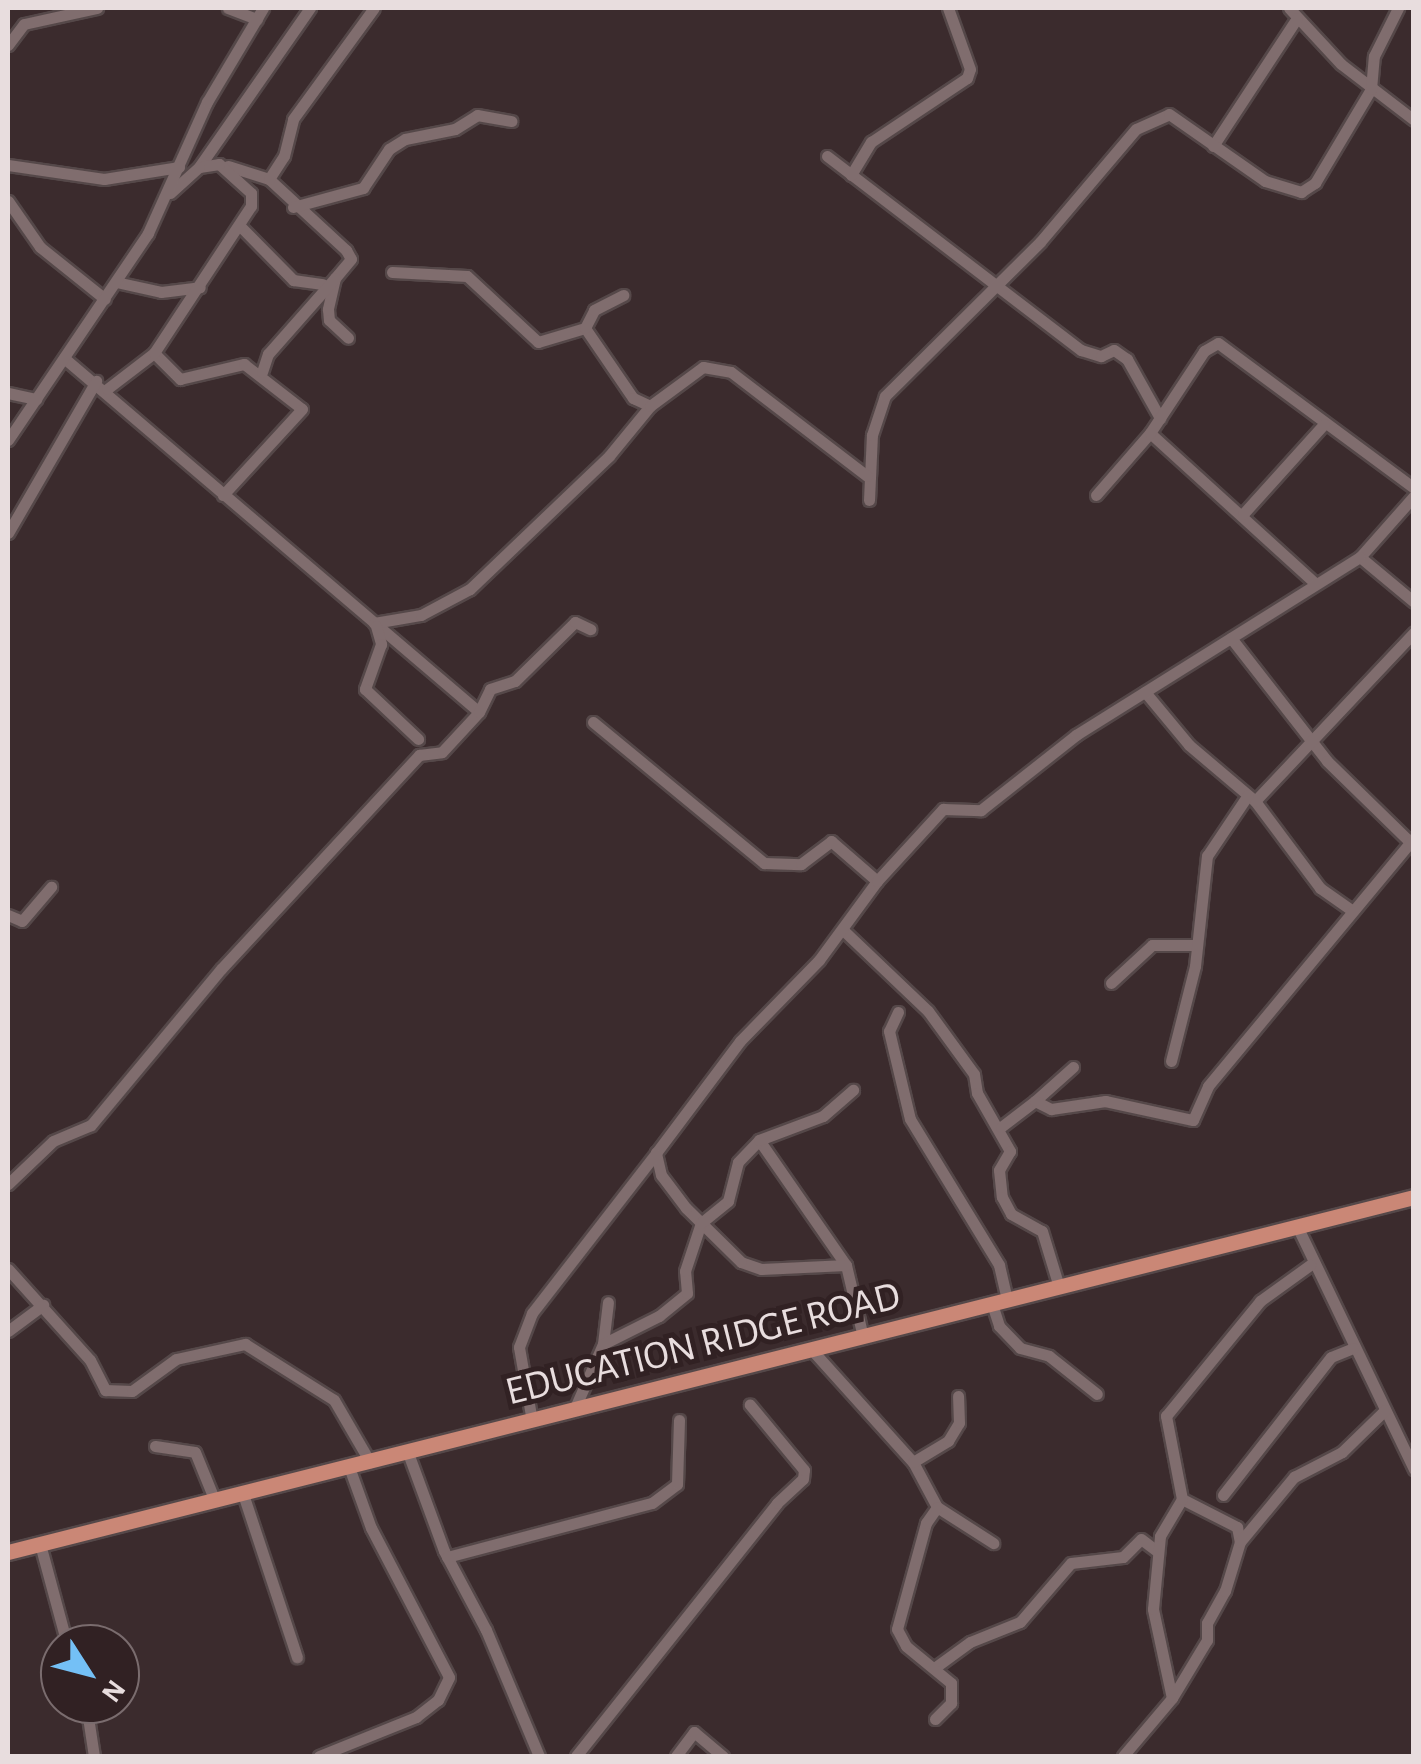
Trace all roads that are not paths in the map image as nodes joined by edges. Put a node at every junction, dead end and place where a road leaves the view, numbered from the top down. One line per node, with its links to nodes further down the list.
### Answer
1 (97, 8): 9 (street)
2 (228, 8): 7 (street)
3 (310, 8): 18 (street)
4 (374, 8): 20 (street)
5 (948, 8): 19 (street)
6 (1398, 8): 10 (street)
7 (260, 13): 17 (street)
8 (1293, 13): 10 (street); 13 (street)
9 (8, 45)
10 (1372, 88): 11 (street); 13 (street)
11 (1414, 120)
12 (512, 121): 23 (street)
13 (1212, 146): 28 (street)
14 (827, 156): 19 (street)
15 (219, 164): 18 (street); 20 (street); 24 (street)
16 (8, 165): 17 (street)
17 (179, 166): 21 (street)
18 (199, 167): 21 (street)
19 (850, 175): 28 (street)
20 (269, 179): 23 (street)
21 (163, 200): 27 (street)
22 (8, 201): 31 (street)
23 (294, 207): 26 (street)
24 (240, 226): 26 (street); 29 (street)
25 (392, 272): 32 (street)
26 (329, 281): 33 (street); 36 (street)
27 (116, 282): 29 (street); 31 (street)
28 (993, 284): 42 (street); 47 (street)
29 (200, 287): 34 (street)
30 (623, 295): 32 (street)
31 (104, 299): 35 (street)
32 (585, 328): 39 (street)
33 (348, 338)
34 (154, 353): 36 (street); 37 (street)
35 (64, 358): 37 (street); 40 (street)
36 (262, 372): 49 (street)
37 (101, 385): 49 (street); 54 (street)
38 (8, 394): 40 (street)
39 (634, 398): 41 (street); 43 (street)
40 (36, 399): 46 (street)
41 (650, 406): 43 (street); 47 (street)
42 (1160, 418): 44 (street); 45 (street)
43 (636, 424): 58 (street)
44 (1324, 424): 48 (street); 53 (street)
45 (1150, 433): 50 (street); 53 (street)
46 (8, 440)
47 (867, 476): 52 (street)
48 (1414, 488)
49 (224, 495): 58 (street)
50 (1096, 496)
51 (1414, 496): 55 (street)
52 (870, 500)
53 (1243, 514): 56 (street)
54 (8, 532)
55 (1360, 557): 56 (street); 57 (street)
56 (1316, 584): 61 (street)
57 (1414, 602)
58 (374, 622): 63 (street); 65 (street)
59 (590, 629): 63 (street)
60 (1414, 632): 66 (street)
61 (1231, 638): 62 (street); 66 (street)
62 (1145, 692): 67 (street); 69 (street)
63 (479, 712): 84 (street)
64 (593, 722): 69 (street)
65 (418, 739)
66 (1312, 742): 67 (street); 68 (street)
67 (1251, 798): 71 (street); 74 (street)
68 (1412, 840): 71 (street)
69 (877, 881): 73 (street)
70 (51, 887): 72 (street)
71 (1350, 909): 80 (street)
72 (8, 916)
73 (844, 930): 81 (street); 83 (street)
74 (1197, 945): 75 (street); 77 (street)
75 (1111, 982)
76 (898, 1012): 93 (street)
77 (1171, 1062)
78 (1073, 1068): 80 (street)
79 (853, 1090): 82 (street)
80 (1035, 1101): 81 (street)
81 (1002, 1128): 91 (street)
82 (760, 1140): 86 (street); 89 (street)
83 (656, 1154): 86 (street); 106 (street)
84 (8, 1184)
85 (1414, 1197): 87 (main road, EDUCATION RIDGE ROAD)
86 (700, 1223): 89 (street); 97 (street)
87 (1297, 1226): 88 (street); 91 (main road, EDUCATION RIDGE ROAD)
88 (1310, 1264): 98 (street); 115 (street)
89 (846, 1265): 96 (street)
90 (8, 1269): 94 (street)
91 (1060, 1287): 93 (main road, EDUCATION RIDGE ROAD)
92 (608, 1302): 97 (street)
93 (999, 1302): 96 (main road, EDUCATION RIDGE ROAD); 100 (street)
94 (43, 1305): 95 (street); 109 (street)
95 (8, 1330)
96 (863, 1337): 99 (main road, EDUCATION RIDGE ROAD)
97 (603, 1344): 103 (street)
98 (1353, 1348): 104 (street); 114 (street)
99 (812, 1350): 103 (main road, EDUCATION RIDGE ROAD); 110 (street)
100 (1097, 1394)
101 (958, 1396): 110 (street)
102 (750, 1405): 133 (street)
103 (574, 1410): 106 (main road, EDUCATION RIDGE ROAD)
104 (1385, 1410): 112 (street); 118 (street)
105 (679, 1420): 123 (street)
106 (532, 1421): 108 (main road, EDUCATION RIDGE ROAD)
107 (155, 1446): 116 (street)
108 (408, 1453): 109 (main road, EDUCATION RIDGE ROAD); 123 (street)
109 (370, 1462): 111 (main road, EDUCATION RIDGE ROAD)
110 (913, 1462): 117 (street)
111 (350, 1468): 113 (main road, EDUCATION RIDGE ROAD); 131 (street)
112 (1414, 1469)
113 (243, 1494): 116 (main road, EDUCATION RIDGE ROAD); 125 (street)
114 (1223, 1495)
115 (1182, 1498): 118 (street); 122 (street)
116 (215, 1501): 120 (main road, EDUCATION RIDGE ROAD)
117 (938, 1507): 119 (street); 126 (street)
118 (1240, 1542): 127 (street)
119 (993, 1543)
120 (40, 1544): 121 (main road, EDUCATION RIDGE ROAD); 124 (street)
121 (8, 1552)
122 (1157, 1552): 126 (street); 127 (street)
123 (447, 1557): 132 (street)
124 (62, 1624)
125 (297, 1657)
126 (936, 1666): 128 (street)
127 (1172, 1698): 136 (street)
128 (935, 1719)
129 (89, 1724): 130 (street)
130 (94, 1756)
131 (319, 1756)
132 (539, 1756)
133 (576, 1756)
134 (676, 1756): 135 (street)
135 (723, 1756)
136 (1123, 1756)

